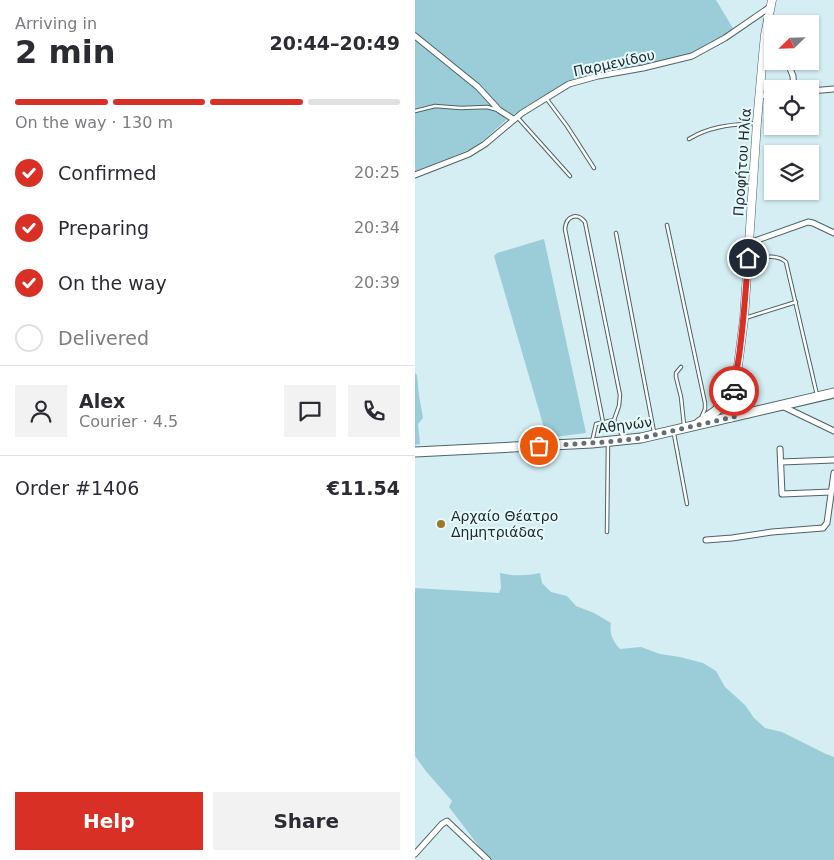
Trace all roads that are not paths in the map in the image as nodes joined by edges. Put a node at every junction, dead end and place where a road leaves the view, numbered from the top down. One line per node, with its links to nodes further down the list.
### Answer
1 (771, 3): 3 (street, Προφήτου Ηλία); 8 (street, Παρμενίδου)
2 (415, 36): 9 (street)
3 (763, 54): 6 (street, Προφήτου Ηλία)
4 (834, 89): 5 (street)
5 (819, 91)
6 (759, 96): 7 (street); 12 (street, Προφήτου Ηλία)
7 (764, 96)
8 (546, 98): 11 (street, Παρμενίδου); 14 (lane)
9 (499, 110): 10 (lane); 11 (street)
10 (415, 111)
11 (515, 118): 15 (street, Παρμενίδου); 16 (lane)
12 (757, 122): 13 (lane); 20 (street, Προφήτου Ηλία)
13 (689, 139)
14 (594, 168)
15 (415, 176)
16 (570, 176)
17 (667, 225): 33 (lane)
18 (616, 233): 37 (lane)
19 (834, 233): 20 (street)
20 (749, 243): 21 (street, Προφήτου Ηλία)
21 (748, 258): 22 (lane); 23 (street, Προφήτου Ηλία)
22 (796, 302): 23 (lane); 26 (lane)
23 (744, 319): 27 (street, Προφήτου Ηλία)
24 (681, 368): 34 (lane)
25 (834, 393): 26 (main road, Αθηνών)
26 (817, 397): 28 (main road, Αθηνών)
27 (731, 400): 29 (main road); 30 (street); 33 (main road)
28 (782, 406): 29 (main road, Αθηνών); 35 (street)
29 (748, 413): 30 (main road, Αθηνών)
30 (733, 417): 33 (main road, Αθηνών)
31 (614, 420): 32 (lane); 32 (lane); 38 (lane)
32 (603, 422): 40 (lane)
33 (695, 426): 34 (main road, Αθηνών)
34 (684, 429): 36 (main road, Αθηνών)
35 (834, 431)
36 (673, 432): 37 (main road, Αθηνών); 47 (lane)
37 (655, 436): 38 (main road, Αθηνών)
38 (625, 441): 39 (main road, Αθηνών)
39 (607, 442): 40 (main road, Αθηνών); 48 (lane)
40 (592, 443): 42 (main road, Αθηνών)
41 (780, 449): 44 (street)
42 (415, 452)
43 (834, 460): 44 (street)
44 (781, 462): 46 (street)
45 (834, 473): 46 (street)
46 (831, 492): 49 (street)
47 (687, 504)
48 (607, 532)
49 (706, 540)
50 (415, 854): 51 (street)
51 (488, 860)

